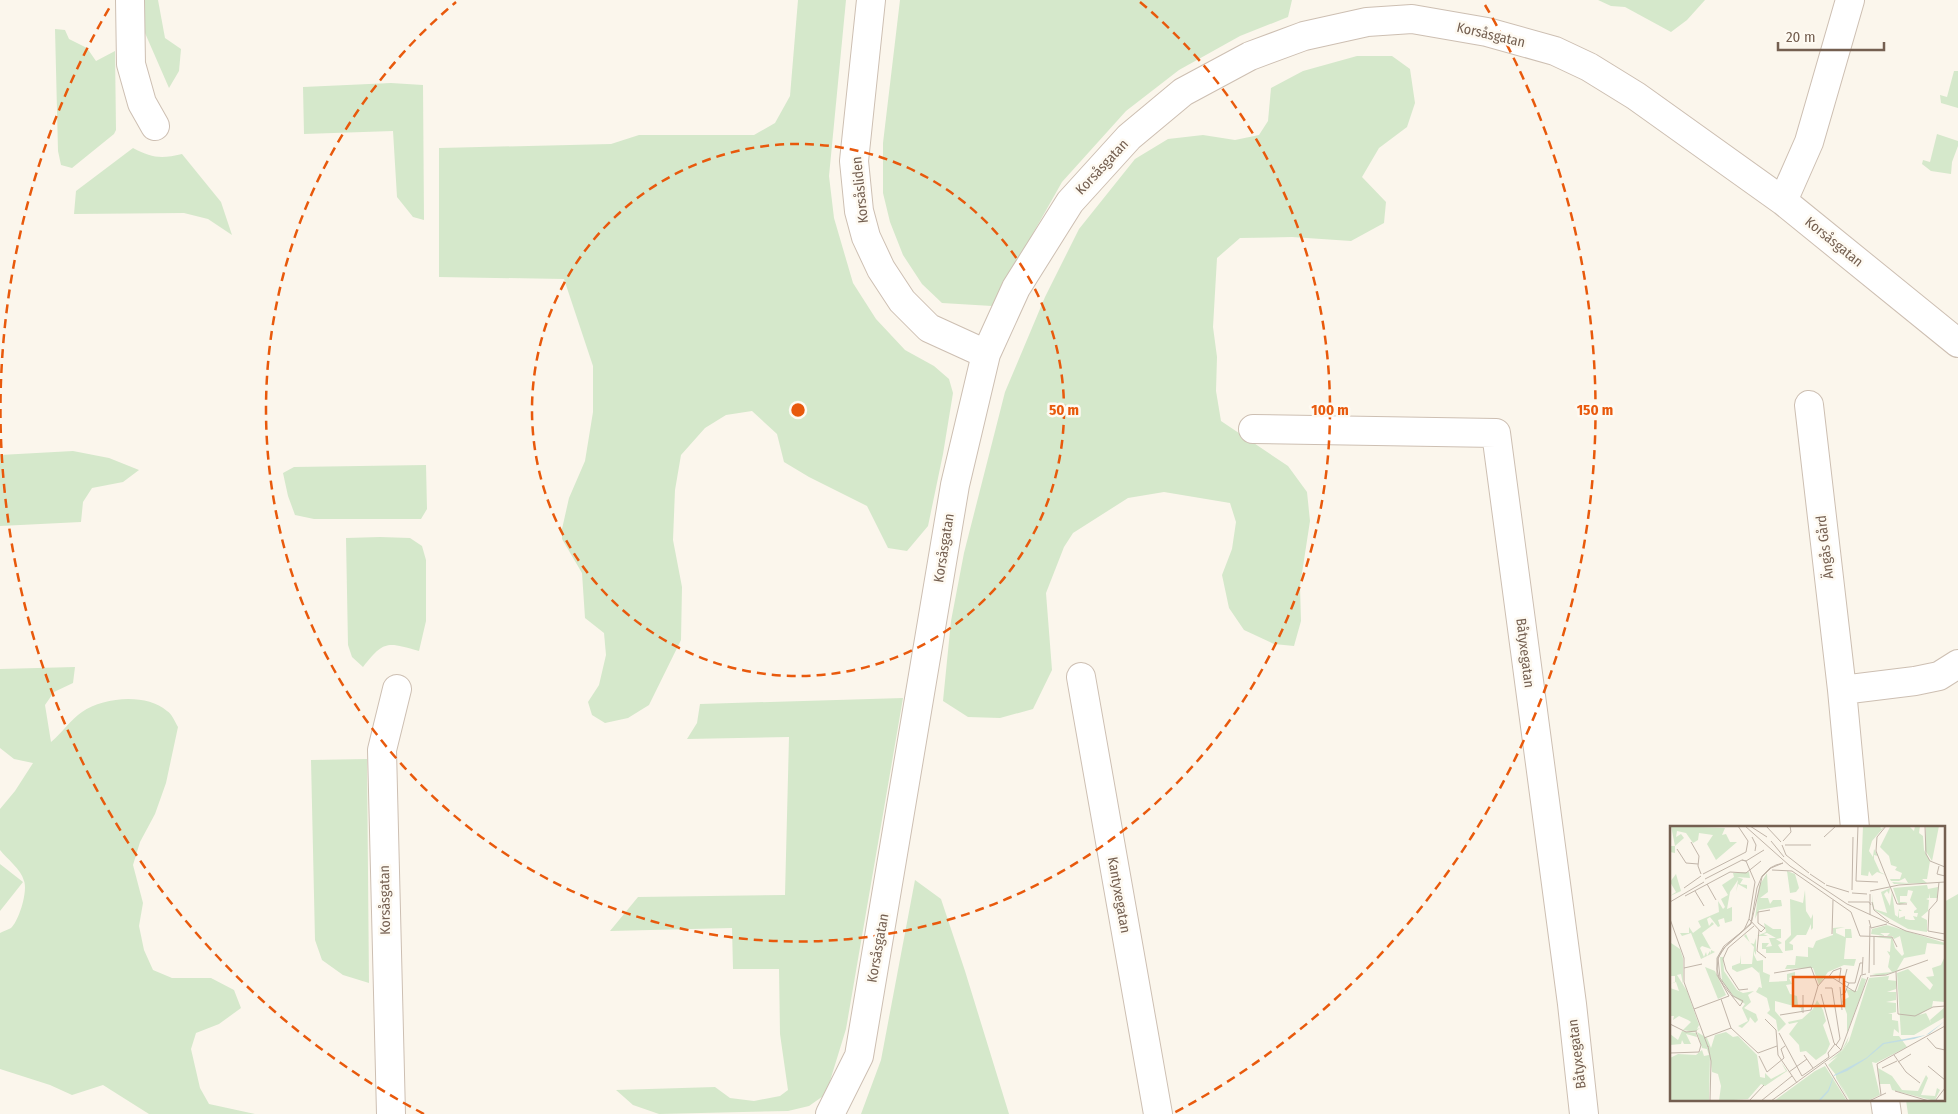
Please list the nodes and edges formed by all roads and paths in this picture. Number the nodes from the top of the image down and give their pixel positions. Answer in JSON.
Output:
{"nodes":[{"id":1,"x":130,"y":0,"type":"edge"},
{"id":2,"x":870,"y":0,"type":"edge"},
{"id":3,"x":1850,"y":0,"type":"edge"},
{"id":4,"x":1369,"y":11,"type":"edge"},
{"id":5,"x":155,"y":126,"type":"dead end"},
{"id":6,"x":1783,"y":201,"type":"junction"},
{"id":7,"x":1958,"y":343,"type":"edge"},
{"id":8,"x":986,"y":354,"type":"junction"},
{"id":9,"x":1809,"y":405,"type":"dead end"},
{"id":10,"x":1253,"y":429,"type":"dead end"},
{"id":11,"x":1958,"y":664,"type":"edge"},
{"id":12,"x":1080,"y":677,"type":"dead end"},
{"id":13,"x":397,"y":689,"type":"dead end"},
{"id":14,"x":1842,"y":690,"type":"junction"},
{"id":15,"x":1855,"y":826,"type":"edge"},
{"id":16,"x":390,"y":1114,"type":"edge"},
{"id":17,"x":830,"y":1114,"type":"edge"},
{"id":18,"x":1158,"y":1114,"type":"edge"},
{"id":19,"x":1584,"y":1114,"type":"edge"}],
"edges":[{"from":1,"to":5,"type":"street"},
{"from":2,"to":8,"type":"street","name":"Korsåsliden"},
{"from":3,"to":6,"type":"street"},
{"from":4,"to":6,"type":"street","name":"Korsåsgatan"},
{"from":4,"to":8,"type":"street","name":"Korsåsgatan"},
{"from":6,"to":7,"type":"street","name":"Korsåsgatan"},
{"from":8,"to":17,"type":"street","name":"Korsåsgatan"},
{"from":9,"to":14,"type":"street","name":"Ängås Gård"},
{"from":10,"to":19,"type":"street","name":"Båtyxegatan"},
{"from":11,"to":14,"type":"street"},
{"from":12,"to":18,"type":"street","name":"Kantyxegatan"},
{"from":13,"to":16,"type":"street","name":"Korsåsgatan"},
{"from":14,"to":15,"type":"street","name":"Ängås Gård"}]}
